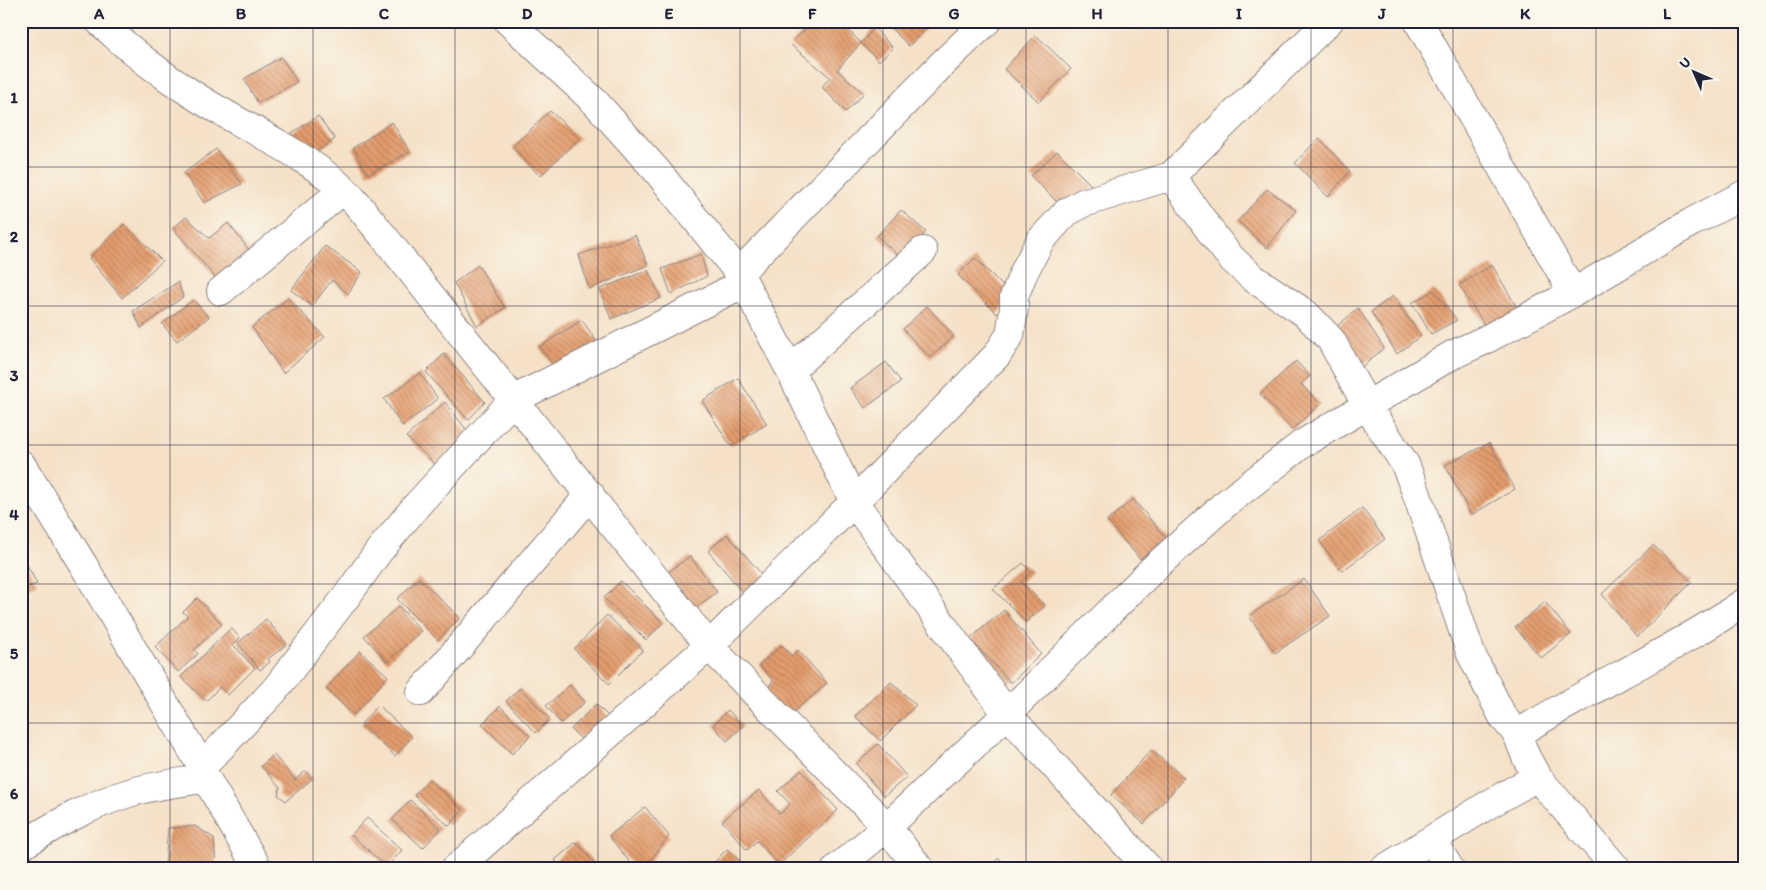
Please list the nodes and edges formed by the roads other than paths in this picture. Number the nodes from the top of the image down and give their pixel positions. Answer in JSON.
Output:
{"nodes":[{"id":1,"x":99,"y":21,"type":"edge"},
{"id":2,"x":508,"y":21,"type":"edge"},
{"id":3,"x":987,"y":21,"type":"edge"},
{"id":4,"x":1329,"y":21,"type":"edge"},
{"id":5,"x":1418,"y":21,"type":"edge"},
{"id":6,"x":1171,"y":176,"type":"junction"},
{"id":7,"x":343,"y":190,"type":"junction"},
{"id":8,"x":1745,"y":194,"type":"edge"},
{"id":9,"x":923,"y":251,"type":"dead end"},
{"id":10,"x":742,"y":278,"type":"junction"},
{"id":11,"x":221,"y":291,"type":"dead end"},
{"id":12,"x":1573,"y":293,"type":"junction"},
{"id":13,"x":790,"y":370,"type":"junction"},
{"id":14,"x":513,"y":400,"type":"junction"},
{"id":15,"x":1367,"y":406,"type":"junction"},
{"id":16,"x":21,"y":464,"type":"edge"},
{"id":17,"x":590,"y":494,"type":"junction"},
{"id":18,"x":854,"y":502,"type":"junction"},
{"id":19,"x":1745,"y":602,"type":"edge"},
{"id":20,"x":709,"y":646,"type":"junction"},
{"id":21,"x":421,"y":692,"type":"dead end"},
{"id":22,"x":1007,"y":714,"type":"junction"},
{"id":23,"x":1517,"y":734,"type":"junction"},
{"id":24,"x":204,"y":773,"type":"junction"},
{"id":25,"x":1537,"y":777,"type":"junction"},
{"id":26,"x":887,"y":827,"type":"junction"},
{"id":27,"x":1432,"y":840,"type":"junction"},
{"id":28,"x":21,"y":846,"type":"edge"},
{"id":29,"x":258,"y":869,"type":"edge"},
{"id":30,"x":455,"y":869,"type":"edge"},
{"id":31,"x":836,"y":869,"type":"edge"},
{"id":32,"x":920,"y":869,"type":"edge"},
{"id":33,"x":1149,"y":869,"type":"edge"},
{"id":34,"x":1384,"y":869,"type":"edge"},
{"id":35,"x":1450,"y":869,"type":"edge"},
{"id":36,"x":1617,"y":869,"type":"edge"}],
"edges":[{"from":1,"to":7,"type":"street"},
{"from":2,"to":10,"type":"street"},
{"from":3,"to":10,"type":"street"},
{"from":4,"to":6,"type":"street"},
{"from":5,"to":12,"type":"street"},
{"from":6,"to":15,"type":"street"},
{"from":6,"to":18,"type":"street"},
{"from":7,"to":11,"type":"street"},
{"from":7,"to":14,"type":"street"},
{"from":8,"to":12,"type":"street"},
{"from":9,"to":13,"type":"street"},
{"from":10,"to":13,"type":"street"},
{"from":10,"to":14,"type":"street"},
{"from":12,"to":15,"type":"street"},
{"from":13,"to":18,"type":"street"},
{"from":14,"to":17,"type":"street"},
{"from":14,"to":24,"type":"street"},
{"from":15,"to":22,"type":"street"},
{"from":15,"to":23,"type":"street"},
{"from":16,"to":24,"type":"street"},
{"from":17,"to":20,"type":"street"},
{"from":17,"to":21,"type":"street"},
{"from":18,"to":20,"type":"street"},
{"from":18,"to":22,"type":"street"},
{"from":19,"to":23,"type":"street"},
{"from":20,"to":26,"type":"street"},
{"from":20,"to":30,"type":"street"},
{"from":22,"to":26,"type":"street"},
{"from":22,"to":33,"type":"street"},
{"from":23,"to":25,"type":"street"},
{"from":24,"to":28,"type":"street"},
{"from":24,"to":29,"type":"street"},
{"from":25,"to":27,"type":"street"},
{"from":25,"to":36,"type":"street"},
{"from":26,"to":31,"type":"street"},
{"from":26,"to":32,"type":"street"},
{"from":27,"to":34,"type":"street"},
{"from":27,"to":35,"type":"street"}]}
